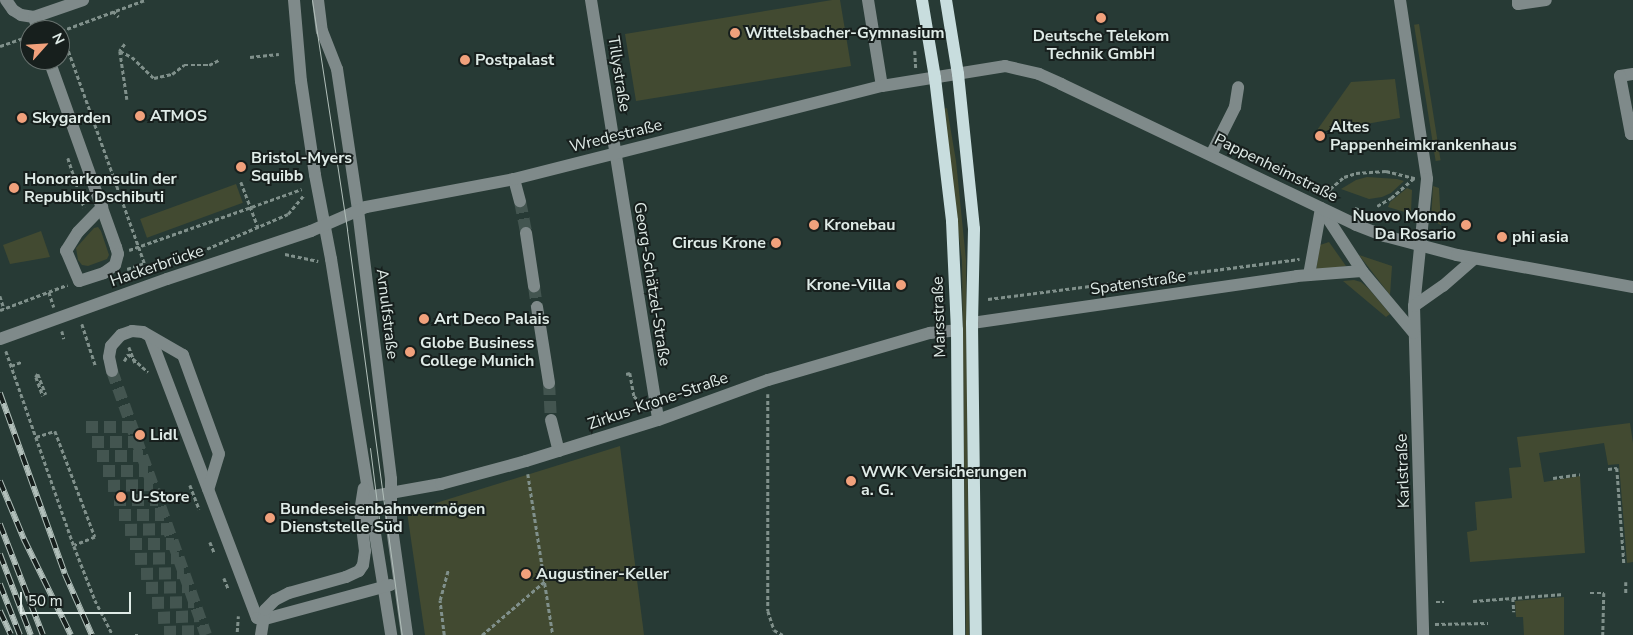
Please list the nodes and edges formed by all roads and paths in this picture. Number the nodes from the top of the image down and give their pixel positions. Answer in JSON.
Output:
{"nodes":[{"id":1,"x":6,"y":0,"type":"edge"},
{"id":2,"x":84,"y":0,"type":"edge"},
{"id":3,"x":145,"y":0,"type":"edge"},
{"id":4,"x":294,"y":0,"type":"edge"},
{"id":5,"x":318,"y":0,"type":"edge"},
{"id":6,"x":591,"y":0,"type":"edge"},
{"id":7,"x":868,"y":0,"type":"edge"},
{"id":8,"x":922,"y":0,"type":"edge"},
{"id":9,"x":946,"y":0,"type":"edge"},
{"id":10,"x":1400,"y":0,"type":"edge"},
{"id":11,"x":1518,"y":0,"type":"edge"},
{"id":12,"x":1546,"y":0,"type":"edge"},
{"id":13,"x":113,"y":11,"type":"junction"},
{"id":14,"x":118,"y":17,"type":"dead end"},
{"id":15,"x":34,"y":18,"type":"joint"},
{"id":16,"x":70,"y":28,"type":"edge"},
{"id":17,"x":20,"y":39,"type":"edge"},
{"id":18,"x":125,"y":44,"type":"dead end"},
{"id":19,"x":0,"y":46,"type":"edge"},
{"id":20,"x":120,"y":51,"type":"junction"},
{"id":21,"x":279,"y":54,"type":"dead end"},
{"id":22,"x":250,"y":57,"type":"dead end"},
{"id":23,"x":219,"y":60,"type":"dead end"},
{"id":24,"x":53,"y":70,"type":"edge"},
{"id":25,"x":958,"y":74,"type":"junction"},
{"id":26,"x":1633,"y":74,"type":"edge"},
{"id":27,"x":935,"y":78,"type":"junction"},
{"id":28,"x":916,"y":82,"type":"joint"},
{"id":29,"x":882,"y":86,"type":"junction"},
{"id":30,"x":1238,"y":87,"type":"dead end"},
{"id":31,"x":127,"y":98,"type":"dead end"},
{"id":32,"x":1633,"y":133,"type":"edge"},
{"id":33,"x":614,"y":153,"type":"junction"},
{"id":34,"x":67,"y":154,"type":"dead end"},
{"id":35,"x":1211,"y":155,"type":"junction"},
{"id":36,"x":1420,"y":178,"type":"junction"},
{"id":37,"x":514,"y":179,"type":"junction"},
{"id":38,"x":241,"y":182,"type":"dead end"},
{"id":39,"x":302,"y":189,"type":"dead end"},
{"id":40,"x":304,"y":195,"type":"dead end"},
{"id":41,"x":520,"y":200,"type":"tunnel mouth"},
{"id":42,"x":1378,"y":206,"type":"dead end"},
{"id":43,"x":250,"y":207,"type":"junction"},
{"id":44,"x":102,"y":208,"type":"junction"},
{"id":45,"x":1321,"y":208,"type":"junction"},
{"id":46,"x":358,"y":210,"type":"junction"},
{"id":47,"x":80,"y":213,"type":"dead end"},
{"id":48,"x":325,"y":224,"type":"junction"},
{"id":49,"x":258,"y":227,"type":"junction"},
{"id":50,"x":526,"y":233,"type":"tunnel mouth"},
{"id":51,"x":1420,"y":246,"type":"junction"},
{"id":52,"x":118,"y":254,"type":"junction"},
{"id":53,"x":189,"y":256,"type":"dead end"},
{"id":54,"x":1299,"y":259,"type":"dead end"},
{"id":55,"x":1474,"y":259,"type":"junction"},
{"id":56,"x":1362,"y":271,"type":"junction"},
{"id":57,"x":1309,"y":275,"type":"junction"},
{"id":58,"x":65,"y":278,"type":"dead end"},
{"id":59,"x":73,"y":283,"type":"junction"},
{"id":60,"x":534,"y":286,"type":"tunnel mouth"},
{"id":61,"x":1633,"y":287,"type":"edge"},
{"id":62,"x":0,"y":296,"type":"edge"},
{"id":63,"x":988,"y":299,"type":"dead end"},
{"id":64,"x":1414,"y":306,"type":"junction"},
{"id":65,"x":537,"y":307,"type":"tunnel mouth"},
{"id":66,"x":4,"y":308,"type":"junction"},
{"id":67,"x":0,"y":310,"type":"edge"},
{"id":68,"x":81,"y":323,"type":"dead end"},
{"id":69,"x":972,"y":323,"type":"junction"},
{"id":70,"x":957,"y":330,"type":"junction"},
{"id":71,"x":1414,"y":333,"type":"junction"},
{"id":72,"x":151,"y":339,"type":"junction"},
{"id":73,"x":2,"y":341,"type":"edge"},
{"id":74,"x":128,"y":354,"type":"dead end"},
{"id":75,"x":21,"y":362,"type":"dead end"},
{"id":76,"x":12,"y":366,"type":"junction"},
{"id":77,"x":147,"y":370,"type":"dead end"},
{"id":78,"x":112,"y":371,"type":"tunnel mouth"},
{"id":79,"x":626,"y":374,"type":"dead end"},
{"id":80,"x":99,"y":376,"type":"dead end"},
{"id":81,"x":768,"y":380,"type":"junction"},
{"id":82,"x":549,"y":383,"type":"tunnel mouth"},
{"id":83,"x":44,"y":395,"type":"joint"},
{"id":84,"x":634,"y":396,"type":"dead end"},
{"id":85,"x":551,"y":420,"type":"tunnel mouth"},
{"id":86,"x":658,"y":420,"type":"junction"},
{"id":87,"x":36,"y":437,"type":"junction"},
{"id":88,"x":559,"y":451,"type":"junction"},
{"id":89,"x":526,"y":461,"type":"junction"},
{"id":90,"x":1608,"y":469,"type":"dead end"},
{"id":91,"x":365,"y":473,"type":"junction"},
{"id":92,"x":1580,"y":474,"type":"dead end"},
{"id":93,"x":1553,"y":478,"type":"dead end"},
{"id":94,"x":188,"y":480,"type":"dead end"},
{"id":95,"x":208,"y":488,"type":"junction"},
{"id":96,"x":390,"y":494,"type":"junction"},
{"id":97,"x":368,"y":497,"type":"junction"},
{"id":98,"x":199,"y":510,"type":"dead end"},
{"id":99,"x":210,"y":542,"type":"dead end"},
{"id":100,"x":74,"y":546,"type":"junction"},
{"id":101,"x":214,"y":552,"type":"dead end"},
{"id":102,"x":1624,"y":563,"type":"dead end"},
{"id":103,"x":448,"y":570,"type":"dead end"},
{"id":104,"x":224,"y":578,"type":"dead end"},
{"id":105,"x":545,"y":581,"type":"junction"},
{"id":106,"x":400,"y":582,"type":"junction"},
{"id":107,"x":1626,"y":582,"type":"dead end"},
{"id":108,"x":384,"y":586,"type":"junction"},
{"id":109,"x":228,"y":588,"type":"dead end"},
{"id":110,"x":1590,"y":592,"type":"dead end"},
{"id":111,"x":1626,"y":593,"type":"dead end"},
{"id":112,"x":1564,"y":594,"type":"dead end"},
{"id":113,"x":1513,"y":598,"type":"junction"},
{"id":114,"x":1473,"y":601,"type":"dead end"},
{"id":115,"x":1514,"y":612,"type":"dead end"},
{"id":116,"x":238,"y":616,"type":"dead end"},
{"id":117,"x":266,"y":618,"type":"junction"},
{"id":118,"x":1488,"y":623,"type":"dead end"},
{"id":119,"x":1423,"y":630,"type":"edge"},
{"id":120,"x":237,"y":632,"type":"dead end"},
{"id":121,"x":113,"y":635,"type":"edge"},
{"id":122,"x":261,"y":635,"type":"edge"},
{"id":123,"x":391,"y":635,"type":"edge"},
{"id":124,"x":407,"y":635,"type":"edge"},
{"id":125,"x":444,"y":635,"type":"edge"},
{"id":126,"x":482,"y":635,"type":"edge"},
{"id":127,"x":553,"y":635,"type":"edge"},
{"id":128,"x":783,"y":635,"type":"edge"},
{"id":129,"x":959,"y":635,"type":"edge"},
{"id":130,"x":976,"y":635,"type":"edge"},
{"id":131,"x":1603,"y":635,"type":"edge"}],
"edges":[{"from":1,"to":15,"type":"street"},
{"from":2,"to":15,"type":"street"},
{"from":3,"to":13,"type":"path"},
{"from":4,"to":48,"type":"street"},
{"from":5,"to":46,"type":"street","name":"Arnulfstraße"},
{"from":6,"to":33,"type":"street","name":"Tillystraße"},
{"from":7,"to":29,"type":"street"},
{"from":8,"to":27,"type":"main road","name":"Marsstraße"},
{"from":9,"to":25,"type":"main road","name":"Marsstraße"},
{"from":10,"to":36,"type":"street","name":"Karlstraße"},
{"from":11,"to":12,"type":"street"},
{"from":13,"to":14,"type":"path"},
{"from":13,"to":16,"type":"path"},
{"from":17,"to":19,"type":"path"},
{"from":18,"to":20,"type":"path"},
{"from":20,"to":23,"type":"path"},
{"from":20,"to":31,"type":"path"},
{"from":21,"to":22,"type":"path"},
{"from":24,"to":44,"type":"street"},
{"from":25,"to":27,"type":"street","name":"Pappenheimstraße"},
{"from":25,"to":35,"type":"street","name":"Pappenheimstraße"},
{"from":25,"to":69,"type":"main road","name":"Marsstraße"},
{"from":26,"to":32,"type":"street"},
{"from":27,"to":28,"type":"street","name":"Pappenheimstraße"},
{"from":27,"to":70,"type":"main road","name":"Marsstraße"},
{"from":28,"to":29,"type":"street","name":"Wredestraße"},
{"from":29,"to":33,"type":"street","name":"Wredestraße"},
{"from":30,"to":35,"type":"street"},
{"from":33,"to":37,"type":"street","name":"Wredestraße"},
{"from":33,"to":86,"type":"street","name":"Georg-Schätzel-Straße"},
{"from":34,"to":47,"type":"path"},
{"from":35,"to":45,"type":"street","name":"Pappenheimstraße"},
{"from":36,"to":42,"type":"path"},
{"from":36,"to":45,"type":"path"},
{"from":36,"to":51,"type":"street","name":"Karlstraße"},
{"from":37,"to":41,"type":"street"},
{"from":37,"to":46,"type":"street","name":"Wredestraße"},
{"from":38,"to":43,"type":"path"},
{"from":39,"to":43,"type":"path"},
{"from":40,"to":49,"type":"path"},
{"from":43,"to":49,"type":"path"},
{"from":43,"to":52,"type":"path"},
{"from":44,"to":52,"type":"street"},
{"from":44,"to":59,"type":"street"},
{"from":45,"to":51,"type":"street","name":"Pappenheimstraße"},
{"from":45,"to":56,"type":"street"},
{"from":45,"to":57,"type":"street"},
{"from":46,"to":48,"type":"street","name":"Wredestraße"},
{"from":46,"to":96,"type":"street","name":"Arnulfstraße"},
{"from":48,"to":73,"type":"street","name":"Hackerbrücke"},
{"from":48,"to":91,"type":"street"},
{"from":49,"to":53,"type":"path"},
{"from":50,"to":60,"type":"street"},
{"from":51,"to":55,"type":"street","name":"Pappenheimstraße"},
{"from":51,"to":64,"type":"street","name":"Karlstraße"},
{"from":52,"to":59,"type":"street"},
{"from":54,"to":63,"type":"path"},
{"from":55,"to":61,"type":"street","name":"Pappenheimstraße"},
{"from":55,"to":64,"type":"street"},
{"from":56,"to":57,"type":"street","name":"Spatenstraße"},
{"from":56,"to":71,"type":"street"},
{"from":57,"to":69,"type":"street","name":"Spatenstraße"},
{"from":58,"to":59,"type":"path"},
{"from":59,"to":66,"type":"path"},
{"from":62,"to":66,"type":"path"},
{"from":64,"to":71,"type":"street","name":"Karlstraße"},
{"from":65,"to":82,"type":"street"},
{"from":66,"to":67,"type":"path"},
{"from":68,"to":80,"type":"path"},
{"from":69,"to":130,"type":"main road","name":"Marsstraße"},
{"from":70,"to":81,"type":"street","name":"Zirkus-Krone-Straße"},
{"from":70,"to":129,"type":"main road","name":"Marsstraße"},
{"from":71,"to":119,"type":"street","name":"Karlstraße"},
{"from":72,"to":78,"type":"street"},
{"from":72,"to":95,"type":"street"},
{"from":72,"to":95,"type":"street"},
{"from":73,"to":76,"type":"path"},
{"from":74,"to":77,"type":"path"},
{"from":75,"to":76,"type":"path"},
{"from":76,"to":87,"type":"path"},
{"from":79,"to":84,"type":"path"},
{"from":81,"to":86,"type":"street","name":"Zirkus-Krone-Straße"},
{"from":81,"to":128,"type":"path"},
{"from":83,"to":83,"type":"path"},
{"from":85,"to":88,"type":"street"},
{"from":86,"to":88,"type":"street","name":"Zirkus-Krone-Straße"},
{"from":87,"to":100,"type":"path"},
{"from":87,"to":100,"type":"path"},
{"from":88,"to":89,"type":"street","name":"Zirkus-Krone-Straße"},
{"from":89,"to":96,"type":"street","name":"Zirkus-Krone-Straße"},
{"from":89,"to":105,"type":"path"},
{"from":90,"to":102,"type":"path"},
{"from":91,"to":97,"type":"street"},
{"from":91,"to":117,"type":"street"},
{"from":92,"to":93,"type":"path"},
{"from":94,"to":98,"type":"path"},
{"from":95,"to":117,"type":"street"},
{"from":96,"to":97,"type":"street","name":"Zirkus-Krone-Straße"},
{"from":96,"to":106,"type":"street","name":"Arnulfstraße"},
{"from":97,"to":108,"type":"street"},
{"from":99,"to":101,"type":"path"},
{"from":100,"to":121,"type":"path"},
{"from":103,"to":125,"type":"path"},
{"from":104,"to":109,"type":"path"},
{"from":105,"to":126,"type":"path"},
{"from":105,"to":127,"type":"path"},
{"from":106,"to":108,"type":"street"},
{"from":106,"to":124,"type":"street","name":"Arnulfstraße"},
{"from":107,"to":111,"type":"path"},
{"from":108,"to":117,"type":"street"},
{"from":108,"to":123,"type":"street"},
{"from":110,"to":131,"type":"path"},
{"from":112,"to":113,"type":"path"},
{"from":113,"to":114,"type":"path"},
{"from":113,"to":115,"type":"path"},
{"from":116,"to":120,"type":"path"},
{"from":117,"to":122,"type":"street"},
{"from":118,"to":119,"type":"path"}]}
